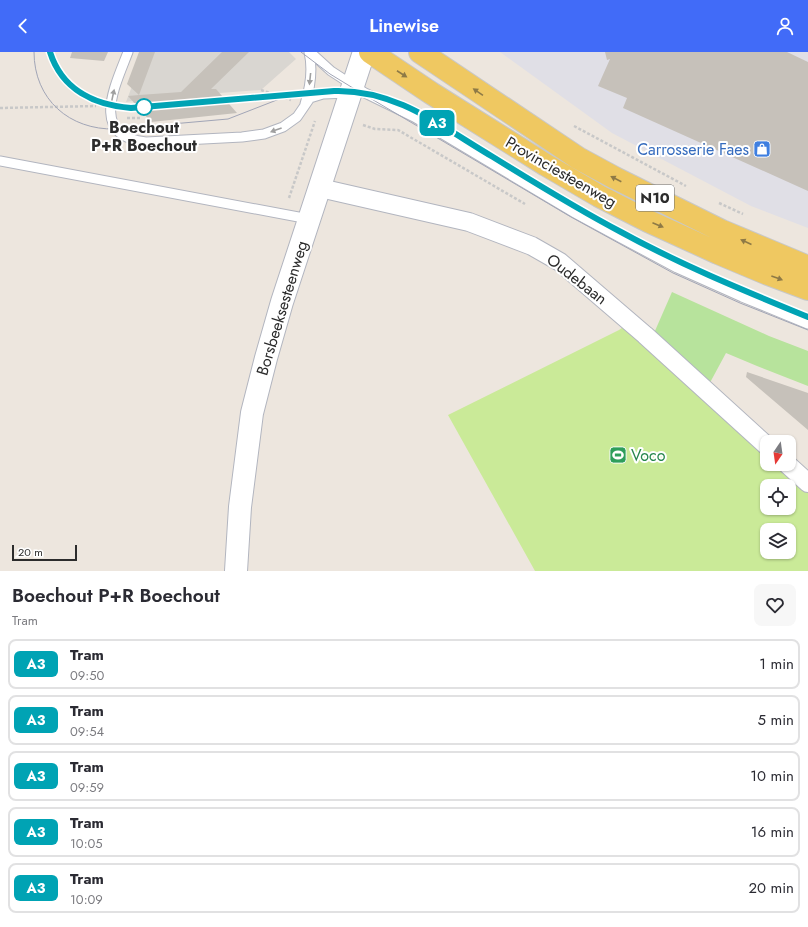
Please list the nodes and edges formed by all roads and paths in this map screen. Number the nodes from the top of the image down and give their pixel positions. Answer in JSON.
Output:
{"nodes":[{"id":1,"x":128,"y":52,"type":"edge"},
{"id":2,"x":309,"y":52,"type":"edge"},
{"id":3,"x":364,"y":52,"type":"edge"},
{"id":4,"x":370,"y":52,"type":"edge"},
{"id":5,"x":420,"y":52,"type":"edge"},
{"id":6,"x":352,"y":89,"type":"junction"},
{"id":7,"x":261,"y":90,"type":"dead end"},
{"id":8,"x":323,"y":94,"type":"junction"},
{"id":9,"x":304,"y":105,"type":"junction"},
{"id":10,"x":111,"y":106,"type":"junction"},
{"id":11,"x":0,"y":108,"type":"edge"},
{"id":12,"x":572,"y":126,"type":"dead end"},
{"id":13,"x":0,"y":161,"type":"edge"},
{"id":14,"x":320,"y":188,"type":"junction"},
{"id":15,"x":689,"y":188,"type":"dead end"},
{"id":16,"x":289,"y":198,"type":"dead end"},
{"id":17,"x":715,"y":201,"type":"dead end"},
{"id":18,"x":749,"y":217,"type":"dead end"},
{"id":19,"x":310,"y":219,"type":"junction"},
{"id":20,"x":808,"y":267,"type":"edge"},
{"id":21,"x":808,"y":289,"type":"edge"},
{"id":22,"x":808,"y":324,"type":"edge"},
{"id":23,"x":760,"y":440,"type":"edge"},
{"id":24,"x":795,"y":471,"type":"edge"},
{"id":25,"x":808,"y":483,"type":"edge"},
{"id":26,"x":236,"y":571,"type":"edge"}],
"edges":[{"from":10,"to":1,"type":"lane","one_way":true},
{"from":2,"to":6,"type":"lane"},
{"from":2,"to":9,"type":"lane","one_way":true},
{"from":3,"to":6,"type":"street","name":"Borsbeeksesteenweg"},
{"from":4,"to":21,"type":"main road","name":"Provinciesteenweg","number":"N10","one_way":true},
{"from":20,"to":5,"type":"main road","name":"Provinciesteenweg","number":"N10","one_way":true},
{"from":6,"to":8,"type":"lane"},
{"from":6,"to":14,"type":"street","name":"Borsbeeksesteenweg"},
{"from":6,"to":22,"type":"lane"},
{"from":7,"to":9,"type":"path"},
{"from":8,"to":9,"type":"lane"},
{"from":8,"to":16,"type":"path"},
{"from":9,"to":10,"type":"lane","one_way":true},
{"from":10,"to":11,"type":"path"},
{"from":12,"to":15,"type":"path"},
{"from":13,"to":19,"type":"lane"},
{"from":14,"to":19,"type":"street","name":"Borsbeeksesteenweg"},
{"from":14,"to":23,"type":"street","name":"Oudebaan"},
{"from":17,"to":18,"type":"path"},
{"from":19,"to":26,"type":"street","name":"Borsbeeksesteenweg"},
{"from":24,"to":25,"type":"street"}]}
